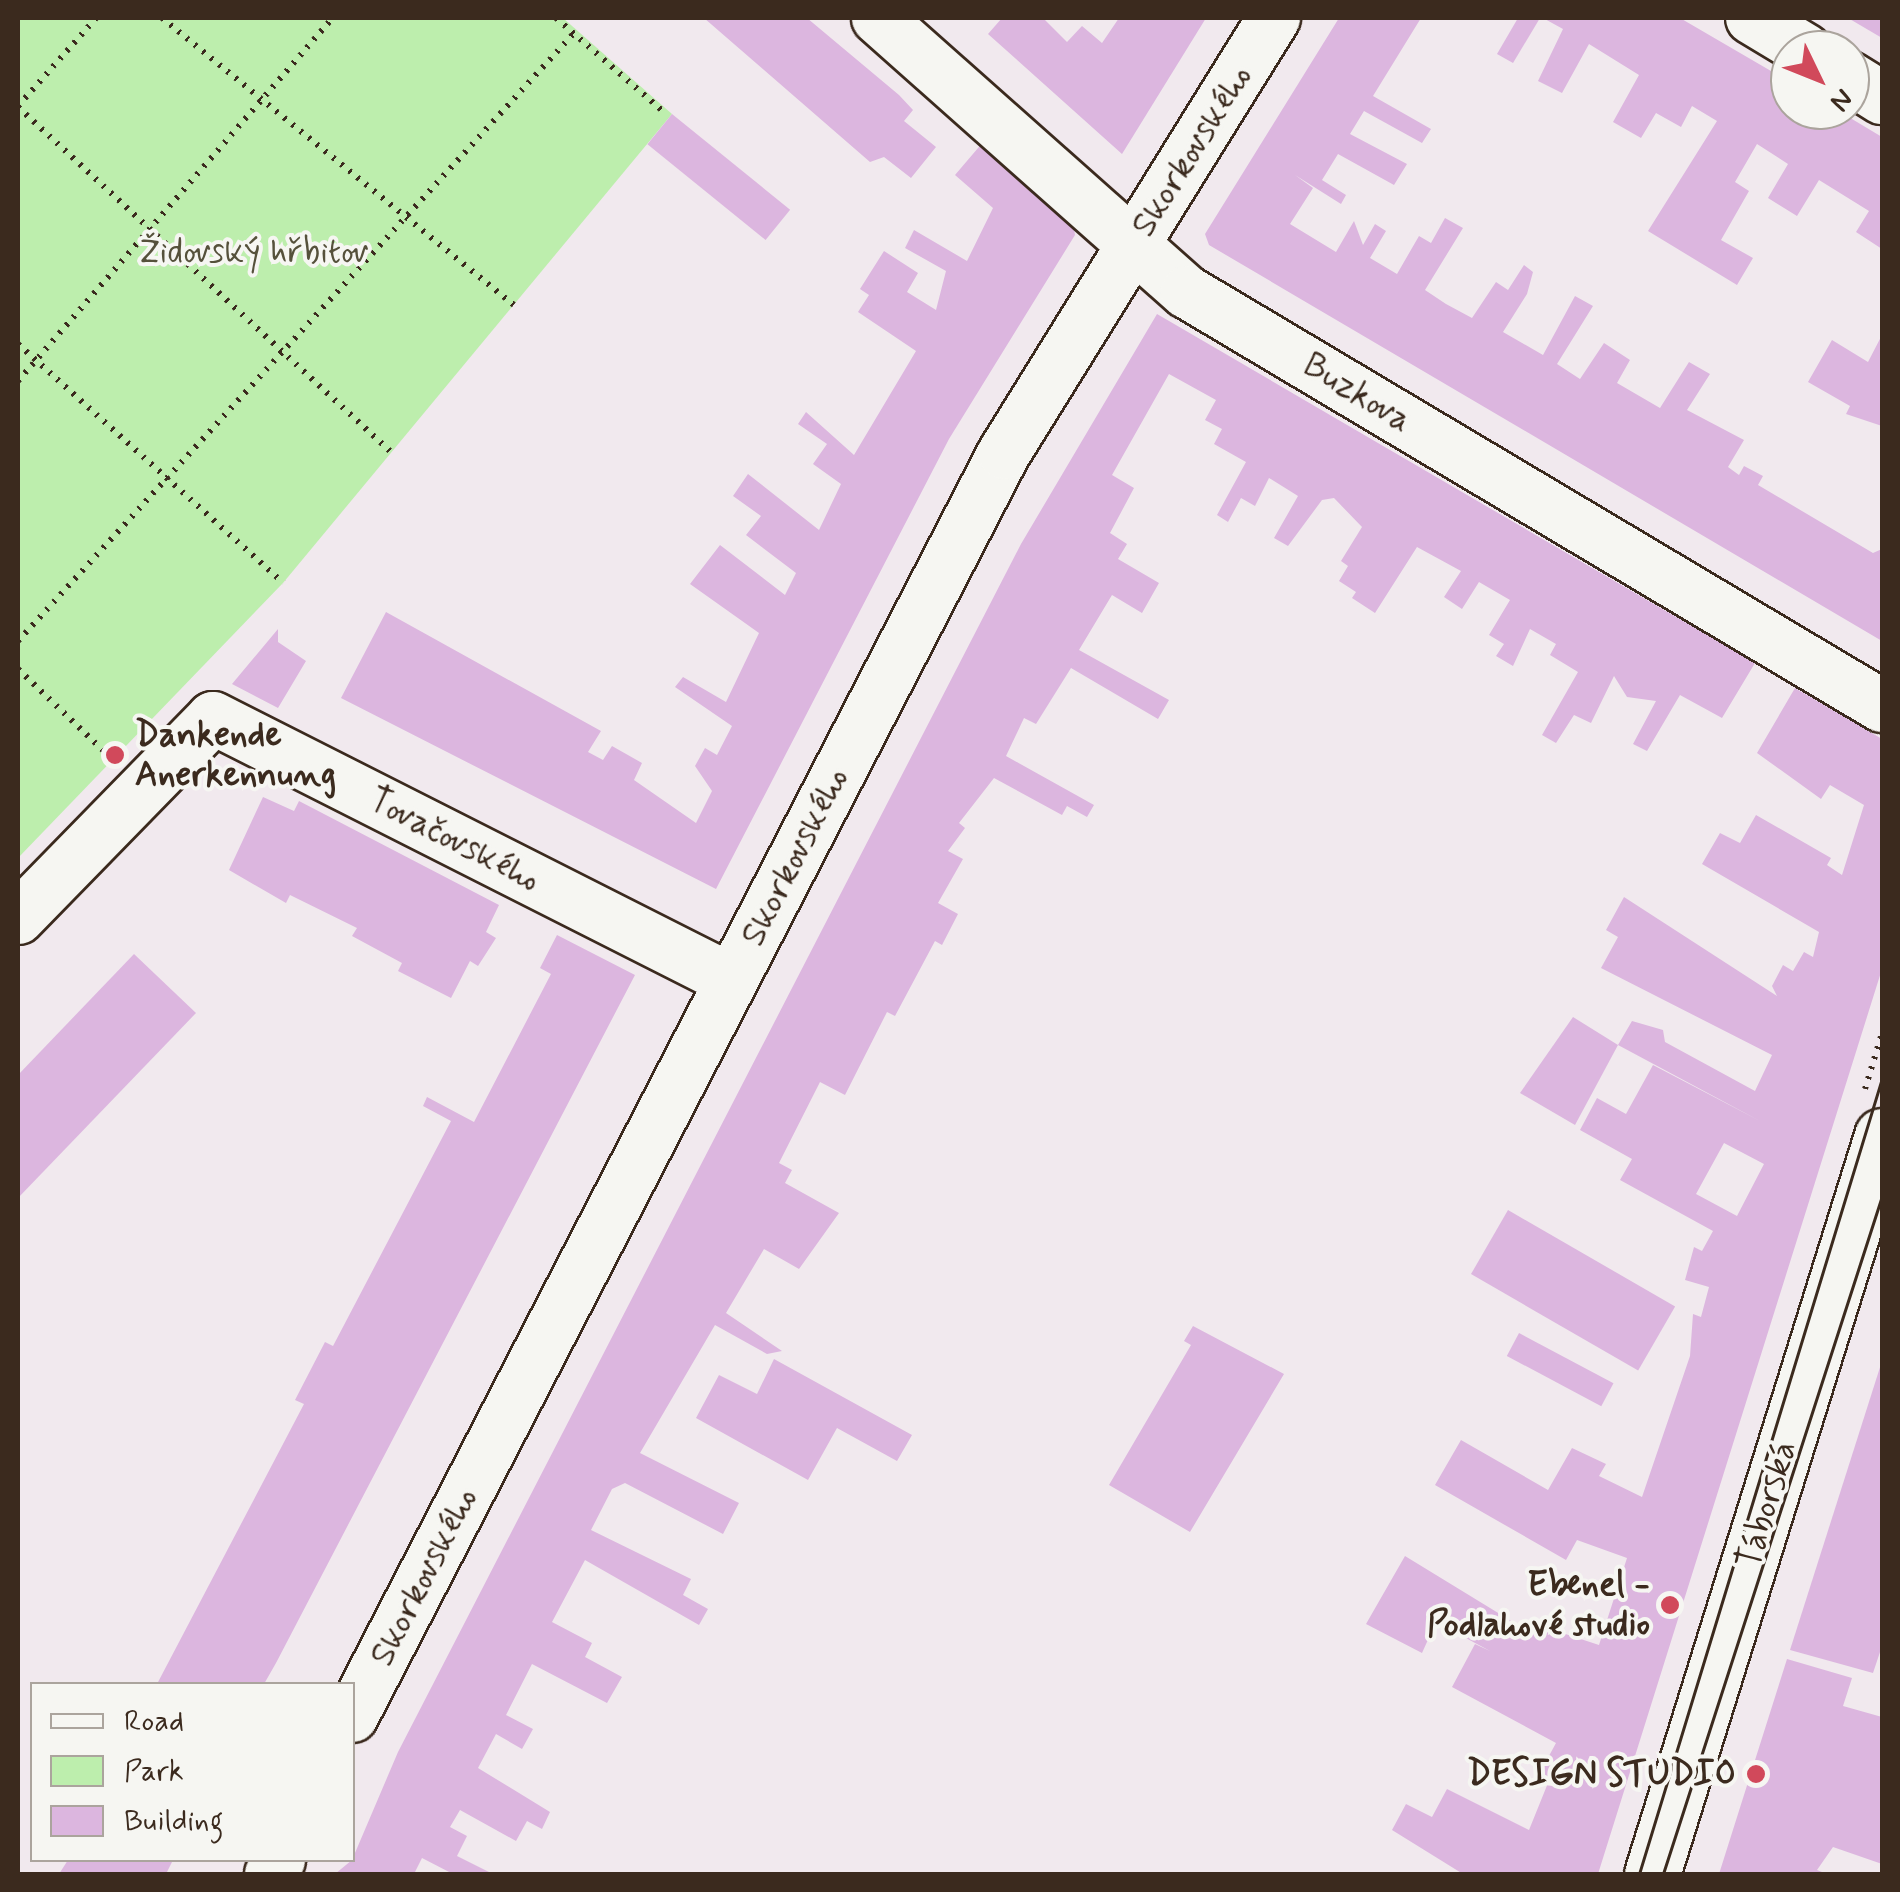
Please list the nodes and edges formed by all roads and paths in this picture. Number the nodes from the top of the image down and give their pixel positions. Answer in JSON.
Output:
{"nodes":[{"id":1,"x":96,"y":18,"type":"edge"},
{"id":2,"x":162,"y":18,"type":"edge"},
{"id":3,"x":332,"y":18,"type":"edge"},
{"id":4,"x":556,"y":18,"type":"edge"},
{"id":5,"x":878,"y":18,"type":"edge"},
{"id":6,"x":1274,"y":18,"type":"edge"},
{"id":7,"x":574,"y":34,"type":"junction"},
{"id":8,"x":262,"y":99,"type":"junction"},
{"id":9,"x":18,"y":106,"type":"edge"},
{"id":10,"x":665,"y":114,"type":"dead end"},
{"id":11,"x":406,"y":217,"type":"junction"},
{"id":12,"x":150,"y":229,"type":"junction"},
{"id":13,"x":1134,"y":246,"type":"junction"},
{"id":14,"x":514,"y":306,"type":"dead end"},
{"id":15,"x":18,"y":344,"type":"edge"},
{"id":16,"x":283,"y":352,"type":"junction"},
{"id":17,"x":36,"y":360,"type":"junction"},
{"id":18,"x":18,"y":381,"type":"edge"},
{"id":19,"x":392,"y":453,"type":"dead end"},
{"id":20,"x":168,"y":476,"type":"junction"},
{"id":21,"x":284,"y":583,"type":"dead end"},
{"id":22,"x":18,"y":641,"type":"edge"},
{"id":23,"x":18,"y":670,"type":"edge"},
{"id":24,"x":1882,"y":706,"type":"edge"},
{"id":25,"x":113,"y":760,"type":"dead end"},
{"id":26,"x":18,"y":918,"type":"edge"},
{"id":27,"x":731,"y":980,"type":"junction"},
{"id":28,"x":1870,"y":1074,"type":"dead end"},
{"id":29,"x":1882,"y":1078,"type":"edge"},
{"id":30,"x":1882,"y":1136,"type":"edge"},
{"id":31,"x":355,"y":1710,"type":"edge"},
{"id":32,"x":1652,"y":1874,"type":"edge"}],
"edges":[{"from":1,"to":9,"type":"path"},
{"from":2,"to":8,"type":"path"},
{"from":3,"to":8,"type":"path"},
{"from":4,"to":7,"type":"path"},
{"from":5,"to":13,"type":"street","name":"Buzkova"},
{"from":6,"to":13,"type":"street","name":"Skorkovského"},
{"from":7,"to":10,"type":"path"},
{"from":7,"to":11,"type":"path"},
{"from":8,"to":11,"type":"path"},
{"from":8,"to":12,"type":"path"},
{"from":9,"to":12,"type":"path"},
{"from":11,"to":14,"type":"path"},
{"from":11,"to":16,"type":"path"},
{"from":12,"to":16,"type":"path"},
{"from":12,"to":17,"type":"path"},
{"from":13,"to":24,"type":"street","name":"Buzkova"},
{"from":13,"to":27,"type":"street","name":"Skorkovského"},
{"from":15,"to":17,"type":"path"},
{"from":16,"to":19,"type":"path"},
{"from":16,"to":20,"type":"path"},
{"from":17,"to":18,"type":"path"},
{"from":17,"to":20,"type":"path"},
{"from":20,"to":21,"type":"path"},
{"from":20,"to":22,"type":"path"},
{"from":23,"to":25,"type":"path"},
{"from":26,"to":27,"type":"street","name":"Tovačovského"},
{"from":27,"to":31,"type":"street","name":"Skorkovského"},
{"from":28,"to":29,"type":"path"},
{"from":30,"to":32,"type":"street","name":"Táborská"}]}
